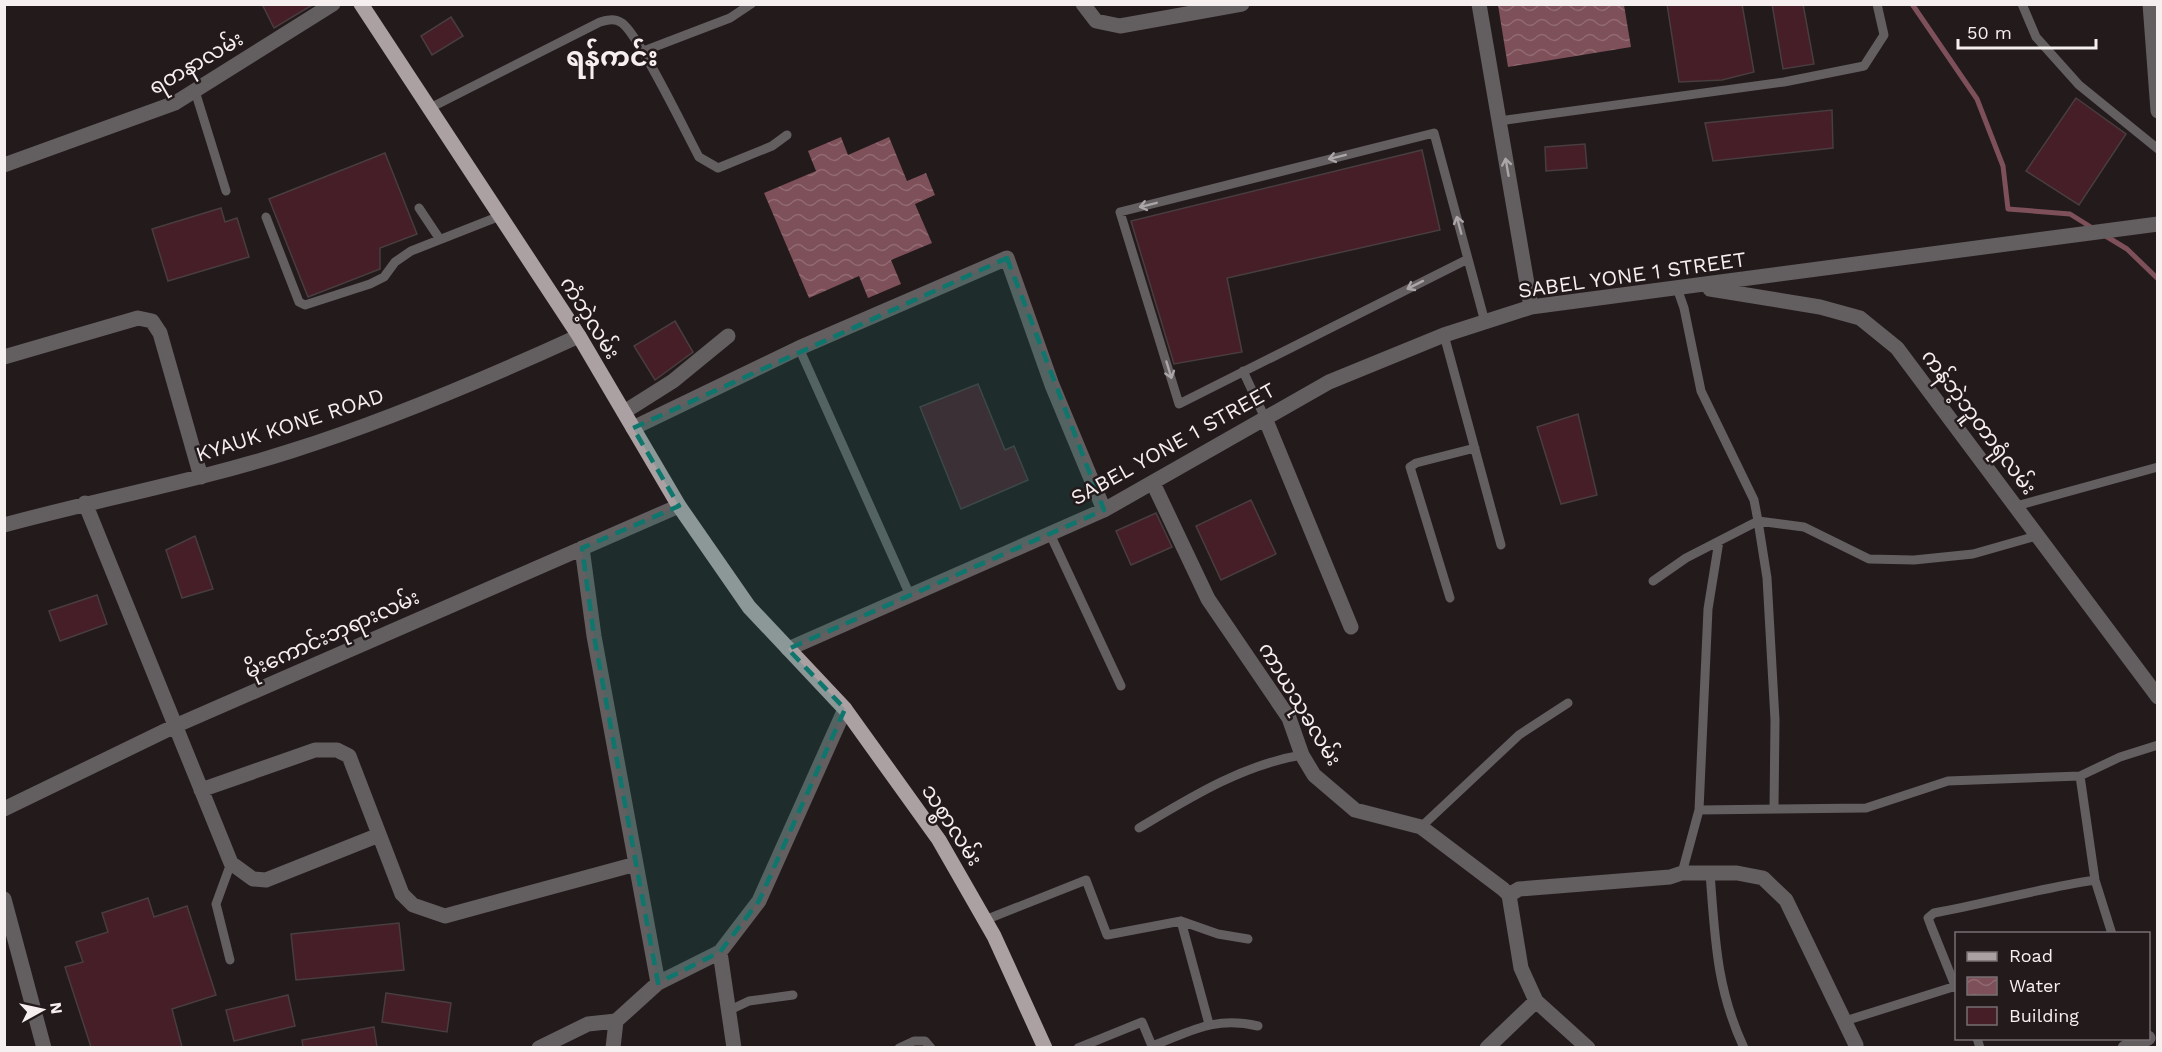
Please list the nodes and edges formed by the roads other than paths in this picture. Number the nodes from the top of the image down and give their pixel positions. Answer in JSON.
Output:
{"nodes":[{"id":1,"x":333,"y":4,"type":"edge"},
{"id":2,"x":361,"y":4,"type":"edge"},
{"id":3,"x":751,"y":4,"type":"edge"},
{"id":4,"x":1083,"y":4,"type":"edge"},
{"id":5,"x":1242,"y":4,"type":"edge"},
{"id":6,"x":1479,"y":4,"type":"edge"},
{"id":7,"x":1876,"y":4,"type":"edge"},
{"id":8,"x":2022,"y":4,"type":"edge"},
{"id":9,"x":2150,"y":4,"type":"edge"},
{"id":10,"x":641,"y":52,"type":"junction"},
{"id":11,"x":195,"y":91,"type":"junction"},
{"id":12,"x":430,"y":108,"type":"junction"},
{"id":13,"x":2157,"y":111,"type":"edge"},
{"id":14,"x":1499,"y":121,"type":"junction"},
{"id":15,"x":787,"y":135,"type":"dead end"},
{"id":16,"x":2157,"y":149,"type":"edge"},
{"id":17,"x":4,"y":165,"type":"edge"},
{"id":18,"x":226,"y":190,"type":"dead end"},
{"id":19,"x":419,"y":208,"type":"dead end"},
{"id":20,"x":500,"y":216,"type":"junction"},
{"id":21,"x":266,"y":217,"type":"dead end"},
{"id":22,"x":2157,"y":224,"type":"edge"},
{"id":23,"x":439,"y":238,"type":"junction"},
{"id":24,"x":1468,"y":259,"type":"junction"},
{"id":25,"x":1692,"y":286,"type":"junction"},
{"id":26,"x":1677,"y":288,"type":"junction"},
{"id":27,"x":1531,"y":307,"type":"junction"},
{"id":28,"x":1485,"y":322,"type":"junction"},
{"id":29,"x":1444,"y":335,"type":"junction"},
{"id":30,"x":579,"y":336,"type":"junction"},
{"id":31,"x":728,"y":336,"type":"dead end"},
{"id":32,"x":799,"y":348,"type":"junction"},
{"id":33,"x":4,"y":357,"type":"edge"},
{"id":34,"x":1243,"y":371,"type":"junction"},
{"id":35,"x":624,"y":412,"type":"junction"},
{"id":36,"x":1265,"y":418,"type":"junction"},
{"id":37,"x":633,"y":428,"type":"junction"},
{"id":38,"x":1474,"y":448,"type":"junction"},
{"id":39,"x":2157,"y":466,"type":"edge"},
{"id":40,"x":201,"y":477,"type":"junction"},
{"id":41,"x":1153,"y":483,"type":"junction"},
{"id":42,"x":85,"y":502,"type":"junction"},
{"id":43,"x":679,"y":506,"type":"junction"},
{"id":44,"x":2016,"y":506,"type":"junction"},
{"id":45,"x":1104,"y":510,"type":"junction"},
{"id":46,"x":1758,"y":521,"type":"junction"},
{"id":47,"x":4,"y":525,"type":"edge"},
{"id":48,"x":1050,"y":534,"type":"junction"},
{"id":49,"x":2036,"y":536,"type":"junction"},
{"id":50,"x":1719,"y":541,"type":"junction"},
{"id":51,"x":1501,"y":546,"type":"dead end"},
{"id":52,"x":582,"y":548,"type":"junction"},
{"id":53,"x":1653,"y":581,"type":"dead end"},
{"id":54,"x":909,"y":593,"type":"junction"},
{"id":55,"x":1450,"y":598,"type":"dead end"},
{"id":56,"x":1351,"y":627,"type":"dead end"},
{"id":57,"x":788,"y":649,"type":"junction"},
{"id":58,"x":1121,"y":686,"type":"dead end"},
{"id":59,"x":2157,"y":697,"type":"edge"},
{"id":60,"x":1568,"y":703,"type":"dead end"},
{"id":61,"x":845,"y":709,"type":"junction"},
{"id":62,"x":175,"y":726,"type":"junction"},
{"id":63,"x":2157,"y":745,"type":"edge"},
{"id":64,"x":1302,"y":755,"type":"junction"},
{"id":65,"x":2080,"y":776,"type":"junction"},
{"id":66,"x":201,"y":790,"type":"junction"},
{"id":67,"x":4,"y":808,"type":"edge"},
{"id":68,"x":1699,"y":810,"type":"junction"},
{"id":69,"x":1774,"y":810,"type":"junction"},
{"id":70,"x":1421,"y":826,"type":"junction"},
{"id":71,"x":1139,"y":828,"type":"dead end"},
{"id":72,"x":379,"y":835,"type":"junction"},
{"id":73,"x":231,"y":863,"type":"junction"},
{"id":74,"x":636,"y":864,"type":"junction"},
{"id":75,"x":1682,"y":873,"type":"junction"},
{"id":76,"x":1710,"y":873,"type":"junction"},
{"id":77,"x":2095,"y":880,"type":"junction"},
{"id":78,"x":1509,"y":894,"type":"junction"},
{"id":79,"x":4,"y":898,"type":"edge"},
{"id":80,"x":985,"y":920,"type":"junction"},
{"id":81,"x":1182,"y":921,"type":"junction"},
{"id":82,"x":2112,"y":932,"type":"edge"},
{"id":83,"x":1248,"y":939,"type":"dead end"},
{"id":84,"x":720,"y":952,"type":"junction"},
{"id":85,"x":230,"y":960,"type":"dead end"},
{"id":86,"x":658,"y":983,"type":"junction"},
{"id":87,"x":1955,"y":985,"type":"edge"},
{"id":88,"x":1955,"y":987,"type":"edge"},
{"id":89,"x":793,"y":995,"type":"dead end"},
{"id":90,"x":1536,"y":1002,"type":"junction"},
{"id":91,"x":730,"y":1010,"type":"junction"},
{"id":92,"x":616,"y":1021,"type":"junction"},
{"id":93,"x":1845,"y":1021,"type":"junction"},
{"id":94,"x":1209,"y":1024,"type":"junction"},
{"id":95,"x":1258,"y":1026,"type":"dead end"},
{"id":96,"x":2144,"y":1040,"type":"edge"},
{"id":97,"x":1855,"y":1046,"type":"edge"},
{"id":98,"x":44,"y":1047,"type":"edge"},
{"id":99,"x":539,"y":1047,"type":"edge"},
{"id":100,"x":613,"y":1047,"type":"edge"},
{"id":101,"x":734,"y":1047,"type":"edge"},
{"id":102,"x":899,"y":1047,"type":"edge"},
{"id":103,"x":931,"y":1047,"type":"edge"},
{"id":104,"x":1045,"y":1047,"type":"edge"},
{"id":105,"x":1078,"y":1047,"type":"edge"},
{"id":106,"x":1487,"y":1047,"type":"edge"},
{"id":107,"x":1588,"y":1047,"type":"edge"},
{"id":108,"x":1744,"y":1047,"type":"edge"},
{"id":109,"x":2126,"y":1047,"type":"edge"}],
"edges":[{"from":1,"to":11,"type":"street","name":"ရတနာလမ်း"},
{"from":2,"to":12,"type":"main road","name":"ကံဘဲ့လမ်း"},
{"from":3,"to":10,"type":"lane"},
{"from":4,"to":5,"type":"street"},
{"from":6,"to":14,"type":"street"},
{"from":7,"to":14,"type":"lane"},
{"from":8,"to":16,"type":"lane"},
{"from":9,"to":13,"type":"street"},
{"from":10,"to":12,"type":"lane"},
{"from":10,"to":15,"type":"lane"},
{"from":11,"to":17,"type":"street","name":"ရတနာလမ်း"},
{"from":11,"to":18,"type":"lane"},
{"from":12,"to":20,"type":"main road","name":"ကံဘဲ့လမ်း"},
{"from":27,"to":14,"type":"street","one_way":true},
{"from":19,"to":23,"type":"lane"},
{"from":20,"to":23,"type":"lane"},
{"from":20,"to":30,"type":"main road","name":"ကံဘဲ့လမ်း"},
{"from":21,"to":23,"type":"lane"},
{"from":22,"to":25,"type":"street","name":"SABEL YONE 1 STREET"},
{"from":24,"to":28,"type":"lane"},
{"from":24,"to":34,"type":"lane","one_way":true},
{"from":24,"to":34,"type":"lane","one_way":true},
{"from":25,"to":26,"type":"street","name":"SABEL YONE 1 STREET"},
{"from":25,"to":44,"type":"street","name":"ကန်ဘဲ့ဘူတာရုံလမ်း"},
{"from":26,"to":27,"type":"street","name":"SABEL YONE 1 STREET"},
{"from":26,"to":46,"type":"lane"},
{"from":27,"to":28,"type":"street","name":"SABEL YONE 1 STREET"},
{"from":28,"to":29,"type":"street","name":"SABEL YONE 1 STREET"},
{"from":29,"to":36,"type":"street","name":"SABEL YONE 1 STREET"},
{"from":29,"to":38,"type":"lane"},
{"from":30,"to":35,"type":"main road","name":"ကံဘဲ့လမ်း"},
{"from":30,"to":40,"type":"street","name":"KYAUK KONE ROAD"},
{"from":31,"to":35,"type":"street"},
{"from":32,"to":37,"type":"street"},
{"from":32,"to":45,"type":"street"},
{"from":32,"to":54,"type":"lane"},
{"from":33,"to":40,"type":"street"},
{"from":34,"to":36,"type":"lane"},
{"from":35,"to":37,"type":"main road","name":"ကံဘဲ့လမ်း"},
{"from":36,"to":41,"type":"street","name":"SABEL YONE 1 STREET"},
{"from":36,"to":56,"type":"street"},
{"from":37,"to":43,"type":"main road","name":"ကံဘဲ့လမ်း"},
{"from":38,"to":51,"type":"lane"},
{"from":38,"to":55,"type":"lane"},
{"from":39,"to":44,"type":"lane"},
{"from":40,"to":42,"type":"street","name":"KYAUK KONE ROAD"},
{"from":41,"to":45,"type":"street","name":"SABEL YONE 1 STREET"},
{"from":41,"to":64,"type":"street","name":"ကာယသုခလမ်း"},
{"from":42,"to":47,"type":"street","name":"KYAUK KONE ROAD"},
{"from":42,"to":62,"type":"street"},
{"from":43,"to":52,"type":"street","name":"မိုးကောင်းဘုရားလမ်း"},
{"from":43,"to":57,"type":"main road","name":"ကံဘဲ့လမ်း"},
{"from":44,"to":49,"type":"street","name":"ကန်ဘဲ့ဘူတာရုံလမ်း"},
{"from":45,"to":48,"type":"street","name":"SABEL YONE 1 STREET"},
{"from":46,"to":49,"type":"lane"},
{"from":46,"to":50,"type":"lane"},
{"from":46,"to":69,"type":"lane"},
{"from":48,"to":54,"type":"street","name":"SABEL YONE 1 STREET"},
{"from":48,"to":58,"type":"lane"},
{"from":49,"to":59,"type":"street","name":"ကန်ဘဲ့ဘူတာရုံလမ်း"},
{"from":50,"to":53,"type":"lane"},
{"from":50,"to":68,"type":"lane"},
{"from":52,"to":62,"type":"street","name":"မိုးကောင်းဘုရားလမ်း"},
{"from":52,"to":74,"type":"street"},
{"from":54,"to":57,"type":"street","name":"SABEL YONE 1 STREET"},
{"from":57,"to":61,"type":"main road","name":"သစ္စာလမ်း"},
{"from":60,"to":70,"type":"lane"},
{"from":61,"to":80,"type":"main road","name":"သစ္စာလမ်း"},
{"from":61,"to":84,"type":"street"},
{"from":62,"to":66,"type":"street"},
{"from":62,"to":67,"type":"street","name":"မိုးကောင်းဘုရားလမ်း"},
{"from":63,"to":65,"type":"lane"},
{"from":64,"to":70,"type":"street","name":"ကာယသုခလမ်း"},
{"from":64,"to":71,"type":"lane"},
{"from":65,"to":69,"type":"lane"},
{"from":65,"to":77,"type":"lane"},
{"from":66,"to":72,"type":"street"},
{"from":66,"to":73,"type":"street"},
{"from":68,"to":69,"type":"lane"},
{"from":68,"to":75,"type":"lane"},
{"from":70,"to":78,"type":"street","name":"ကာယသုခလမ်း"},
{"from":72,"to":73,"type":"street"},
{"from":72,"to":74,"type":"street"},
{"from":73,"to":85,"type":"lane"},
{"from":74,"to":86,"type":"street"},
{"from":75,"to":76,"type":"street"},
{"from":75,"to":78,"type":"street"},
{"from":76,"to":93,"type":"street"},
{"from":76,"to":108,"type":"lane"},
{"from":77,"to":82,"type":"lane"},
{"from":77,"to":87,"type":"lane"},
{"from":78,"to":90,"type":"street"},
{"from":79,"to":98,"type":"street"},
{"from":80,"to":81,"type":"lane"},
{"from":80,"to":104,"type":"main road","name":"သစ္စာလမ်း"},
{"from":81,"to":83,"type":"lane"},
{"from":81,"to":94,"type":"lane"},
{"from":84,"to":86,"type":"street"},
{"from":84,"to":91,"type":"street"},
{"from":86,"to":92,"type":"street"},
{"from":88,"to":93,"type":"lane"},
{"from":89,"to":91,"type":"lane"},
{"from":90,"to":106,"type":"street"},
{"from":90,"to":107,"type":"street"},
{"from":91,"to":101,"type":"street"},
{"from":92,"to":99,"type":"street"},
{"from":92,"to":100,"type":"street"},
{"from":93,"to":97,"type":"street"},
{"from":94,"to":95,"type":"lane"},
{"from":94,"to":105,"type":"lane"},
{"from":96,"to":109,"type":"street"},
{"from":102,"to":103,"type":"lane"}]}
